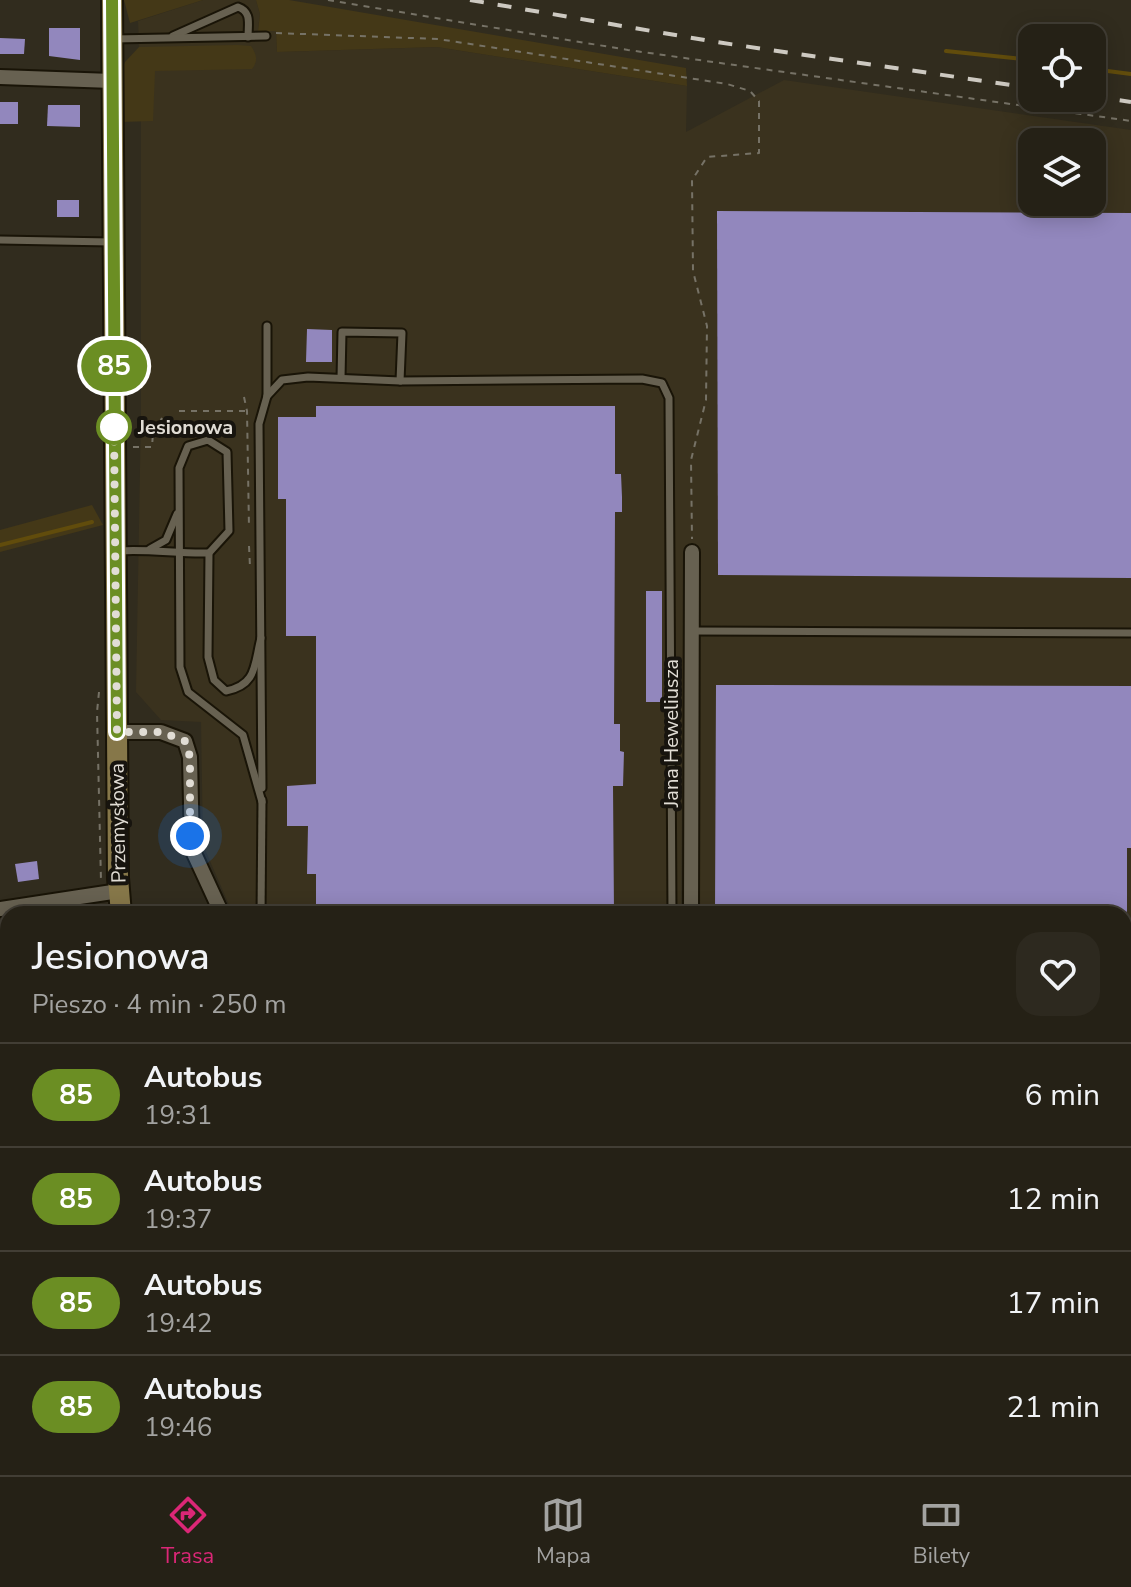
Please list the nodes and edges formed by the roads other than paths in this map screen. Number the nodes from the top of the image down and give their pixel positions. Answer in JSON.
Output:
{"nodes":[{"id":1,"x":112,"y":0,"type":"edge"},
{"id":2,"x":266,"y":36,"type":"road end"},
{"id":3,"x":248,"y":37,"type":"junction"},
{"id":4,"x":169,"y":38,"type":"junction"},
{"id":5,"x":112,"y":39,"type":"junction"},
{"id":6,"x":0,"y":77,"type":"edge"},
{"id":7,"x":112,"y":81,"type":"junction"},
{"id":8,"x":0,"y":240,"type":"edge"},
{"id":9,"x":113,"y":242,"type":"junction"},
{"id":10,"x":267,"y":326,"type":"dead end"},
{"id":11,"x":341,"y":378,"type":"junction"},
{"id":12,"x":400,"y":381,"type":"junction"},
{"id":13,"x":267,"y":396,"type":"junction"},
{"id":14,"x":179,"y":509,"type":"junction"},
{"id":15,"x":150,"y":549,"type":"junction"},
{"id":16,"x":115,"y":551,"type":"junction"},
{"id":17,"x":692,"y":552,"type":"road end"},
{"id":18,"x":209,"y":553,"type":"junction"},
{"id":19,"x":179,"y":554,"type":"junction"},
{"id":20,"x":692,"y":631,"type":"junction"},
{"id":21,"x":1131,"y":633,"type":"edge"},
{"id":22,"x":261,"y":638,"type":"junction"},
{"id":23,"x":117,"y":732,"type":"junction"},
{"id":24,"x":262,"y":802,"type":"junction"},
{"id":25,"x":119,"y":891,"type":"junction"},
{"id":26,"x":20,"y":906,"type":"edge"},
{"id":27,"x":120,"y":906,"type":"edge"},
{"id":28,"x":218,"y":906,"type":"edge"},
{"id":29,"x":261,"y":906,"type":"edge"},
{"id":30,"x":672,"y":906,"type":"edge"},
{"id":31,"x":691,"y":906,"type":"edge"}],
"edges":[{"from":1,"to":5,"type":"street"},
{"from":2,"to":3,"type":"lane"},
{"from":3,"to":4,"type":"lane"},
{"from":3,"to":4,"type":"lane"},
{"from":4,"to":5,"type":"lane"},
{"from":5,"to":7,"type":"street"},
{"from":6,"to":7,"type":"street"},
{"from":7,"to":9,"type":"street"},
{"from":8,"to":9,"type":"lane"},
{"from":9,"to":16,"type":"street"},
{"from":10,"to":13,"type":"lane"},
{"from":11,"to":12,"type":"lane"},
{"from":11,"to":12,"type":"lane"},
{"from":11,"to":13,"type":"lane"},
{"from":12,"to":30,"type":"lane"},
{"from":13,"to":22,"type":"lane"},
{"from":14,"to":15,"type":"lane"},
{"from":14,"to":18,"type":"lane"},
{"from":14,"to":19,"type":"lane"},
{"from":15,"to":16,"type":"lane"},
{"from":15,"to":19,"type":"lane"},
{"from":16,"to":23,"type":"street"},
{"from":17,"to":20,"type":"street","name":"Jana Heweliusza"},
{"from":18,"to":19,"type":"lane"},
{"from":18,"to":22,"type":"lane"},
{"from":19,"to":24,"type":"lane"},
{"from":20,"to":21,"type":"lane"},
{"from":20,"to":31,"type":"street","name":"Jana Heweliusza"},
{"from":22,"to":24,"type":"lane"},
{"from":23,"to":25,"type":"street","name":"Przemysłowa"},
{"from":23,"to":28,"type":"street"},
{"from":24,"to":29,"type":"lane"},
{"from":25,"to":26,"type":"street"},
{"from":25,"to":27,"type":"street","name":"Przemysłowa"}]}
